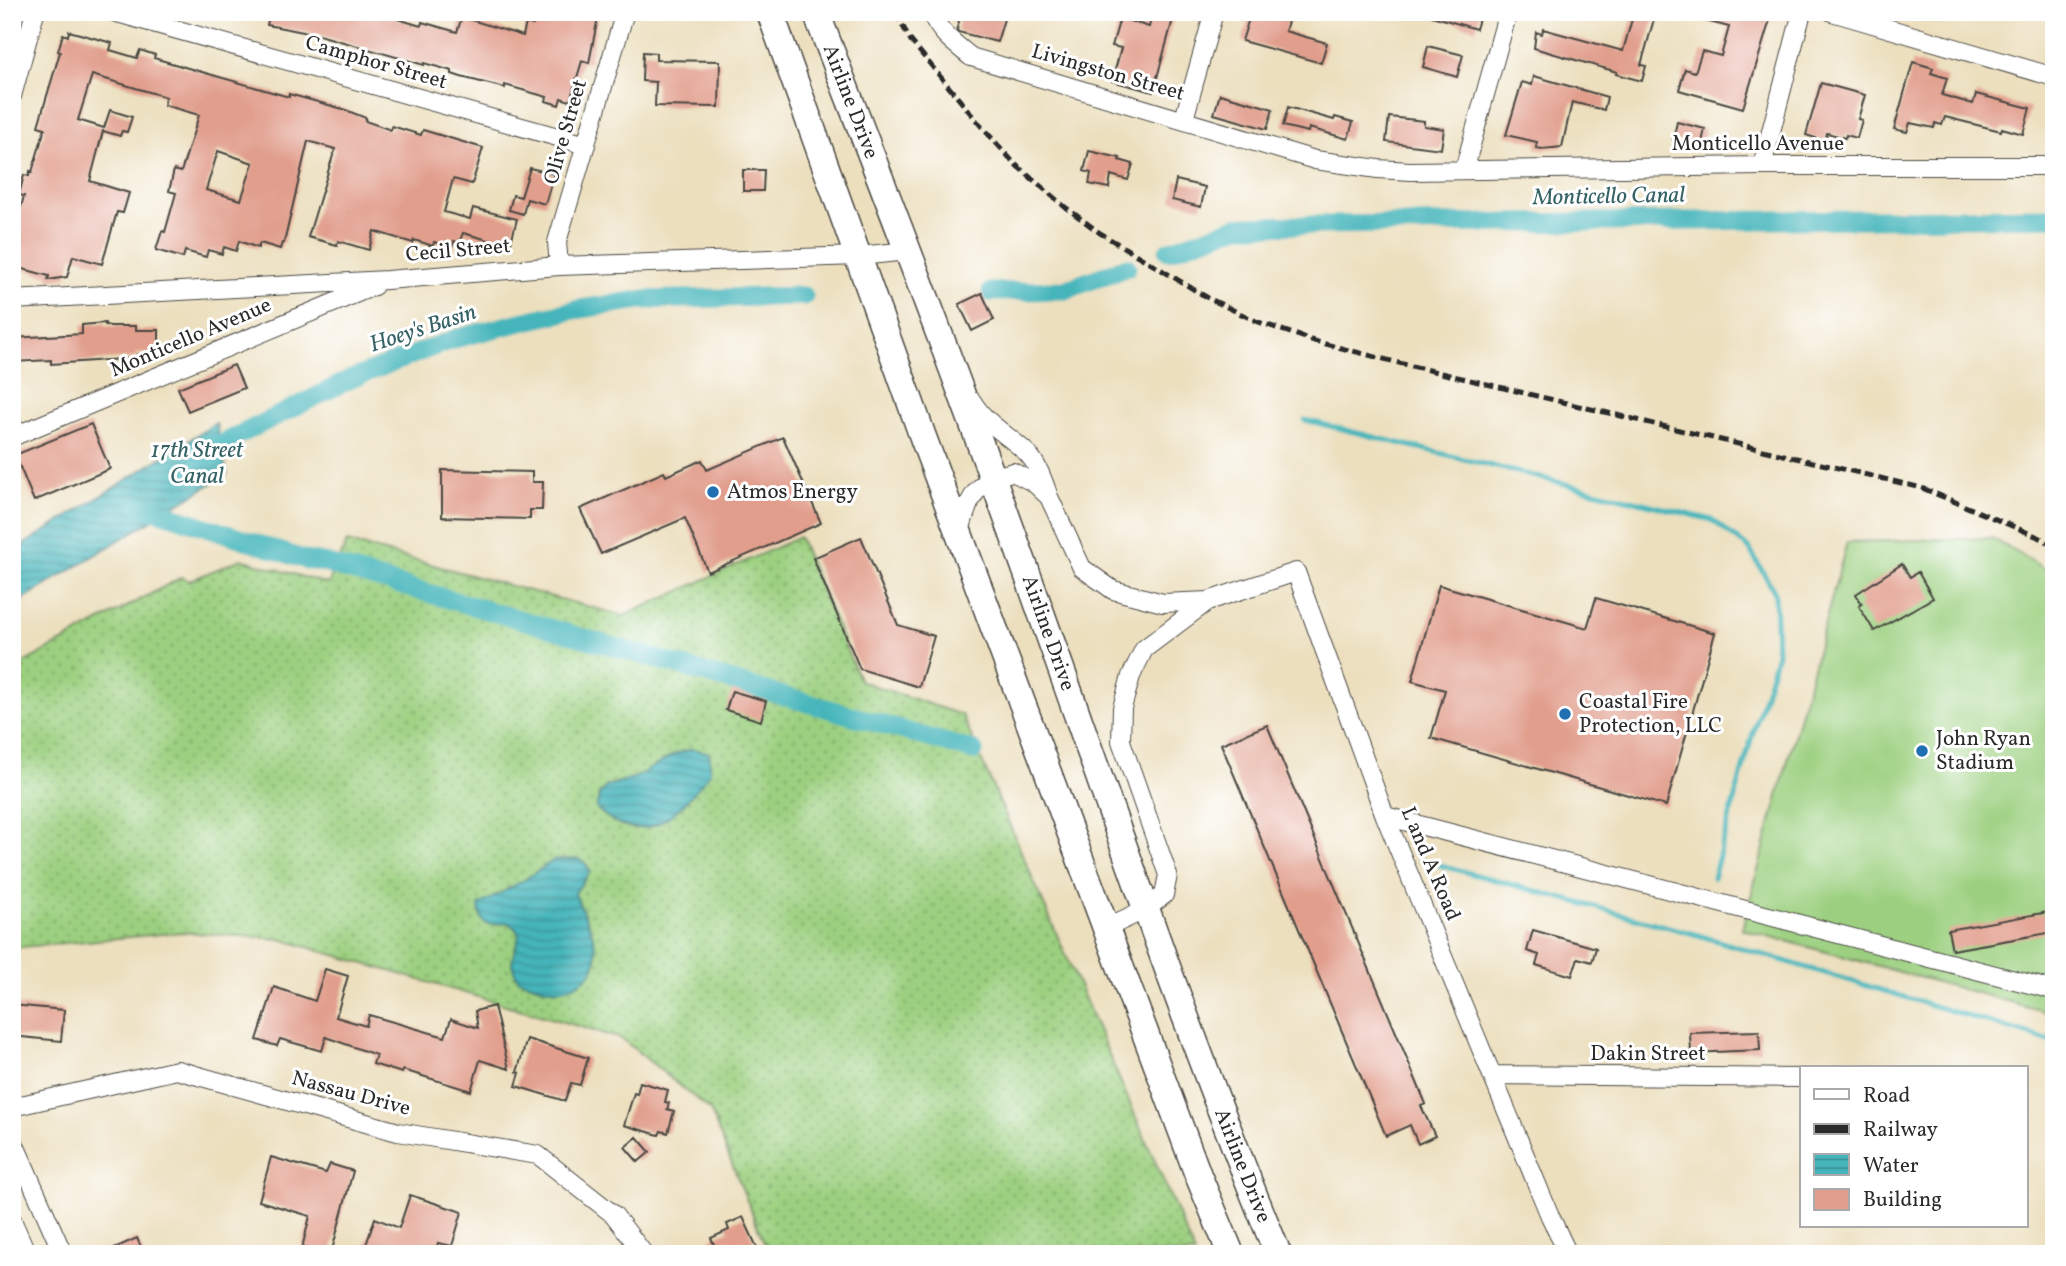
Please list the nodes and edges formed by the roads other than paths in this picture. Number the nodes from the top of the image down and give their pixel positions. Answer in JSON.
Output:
{"nodes":[{"id":1,"x":35,"y":12,"type":"edge"},
{"id":2,"x":114,"y":12,"type":"edge"},
{"id":3,"x":625,"y":12,"type":"edge"},
{"id":4,"x":769,"y":12,"type":"edge"},
{"id":5,"x":816,"y":12,"type":"edge"},
{"id":6,"x":1214,"y":12,"type":"edge"},
{"id":7,"x":1508,"y":12,"type":"edge"},
{"id":8,"x":1802,"y":12,"type":"edge"},
{"id":9,"x":1832,"y":12,"type":"edge"},
{"id":10,"x":933,"y":18,"type":"edge"},
{"id":11,"x":2054,"y":76,"type":"edge"},
{"id":12,"x":12,"y":96,"type":"edge"},
{"id":13,"x":1184,"y":119,"type":"junction"},
{"id":14,"x":586,"y":145,"type":"junction"},
{"id":15,"x":1762,"y":166,"type":"junction"},
{"id":16,"x":2054,"y":166,"type":"edge"},
{"id":17,"x":1464,"y":170,"type":"junction"},
{"id":18,"x":908,"y":251,"type":"junction"},
{"id":19,"x":859,"y":256,"type":"junction"},
{"id":20,"x":559,"y":266,"type":"junction"},
{"id":21,"x":387,"y":280,"type":"junction"},
{"id":22,"x":12,"y":300,"type":"edge"},
{"id":23,"x":951,"y":365,"type":"junction"},
{"id":24,"x":12,"y":437,"type":"edge"},
{"id":25,"x":993,"y":478,"type":"junction"},
{"id":26,"x":1049,"y":497,"type":"junction"},
{"id":27,"x":960,"y":535,"type":"junction"},
{"id":28,"x":1208,"y":601,"type":"junction"},
{"id":29,"x":1385,"y":816,"type":"junction"},
{"id":30,"x":1146,"y":909,"type":"junction"},
{"id":31,"x":1106,"y":929,"type":"junction"},
{"id":32,"x":2053,"y":990,"type":"edge"},
{"id":33,"x":1493,"y":1075,"type":"junction"},
{"id":34,"x":1800,"y":1078,"type":"edge"},
{"id":35,"x":12,"y":1107,"type":"edge"},
{"id":36,"x":12,"y":1138,"type":"edge"},
{"id":37,"x":12,"y":1220,"type":"edge"},
{"id":38,"x":27,"y":1254,"type":"edge"},
{"id":39,"x":63,"y":1254,"type":"edge"},
{"id":40,"x":644,"y":1254,"type":"edge"},
{"id":41,"x":1231,"y":1254,"type":"edge"},
{"id":42,"x":1278,"y":1254,"type":"edge"},
{"id":43,"x":1568,"y":1254,"type":"edge"}],
"edges":[{"from":1,"to":12,"type":"street"},
{"from":2,"to":14,"type":"street","name":"Camphor Street"},
{"from":3,"to":14,"type":"street","name":"Olive Street"},
{"from":4,"to":19,"type":"highway","name":"Airline Drive"},
{"from":5,"to":18,"type":"highway","name":"Airline Drive"},
{"from":6,"to":13,"type":"street"},
{"from":7,"to":17,"type":"street"},
{"from":8,"to":15,"type":"street"},
{"from":9,"to":11,"type":"street"},
{"from":10,"to":13,"type":"street","name":"Livingston Street"},
{"from":13,"to":17,"type":"street","name":"Livingston Street"},
{"from":14,"to":20,"type":"street","name":"Olive Street"},
{"from":15,"to":16,"type":"street","name":"Monticello Avenue"},
{"from":15,"to":17,"type":"street","name":"Monticello Avenue"},
{"from":18,"to":19,"type":"street","name":"Cecil Street"},
{"from":18,"to":23,"type":"highway","name":"Airline Drive"},
{"from":19,"to":20,"type":"street","name":"Cecil Street"},
{"from":19,"to":27,"type":"highway","name":"Airline Drive"},
{"from":20,"to":21,"type":"street","name":"Cecil Street"},
{"from":21,"to":22,"type":"street","name":"Cecil Street"},
{"from":21,"to":24,"type":"street","name":"Monticello Avenue"},
{"from":23,"to":25,"type":"highway","name":"Airline Drive"},
{"from":23,"to":26,"type":"street"},
{"from":25,"to":26,"type":"street"},
{"from":25,"to":27,"type":"street"},
{"from":25,"to":30,"type":"highway","name":"Airline Drive"},
{"from":26,"to":28,"type":"street"},
{"from":27,"to":31,"type":"highway","name":"Airline Drive"},
{"from":28,"to":29,"type":"street","name":"L and A Road"},
{"from":28,"to":30,"type":"street"},
{"from":29,"to":32,"type":"street"},
{"from":29,"to":33,"type":"street","name":"L and A Road"},
{"from":30,"to":31,"type":"street"},
{"from":30,"to":42,"type":"highway","name":"Airline Drive"},
{"from":31,"to":41,"type":"highway","name":"Airline Drive"},
{"from":33,"to":34,"type":"street","name":"Dakin Street"},
{"from":33,"to":43,"type":"street","name":"L and A Road"},
{"from":35,"to":40,"type":"street","name":"Nassau Drive"},
{"from":36,"to":39,"type":"street"},
{"from":37,"to":38,"type":"street"}]}
